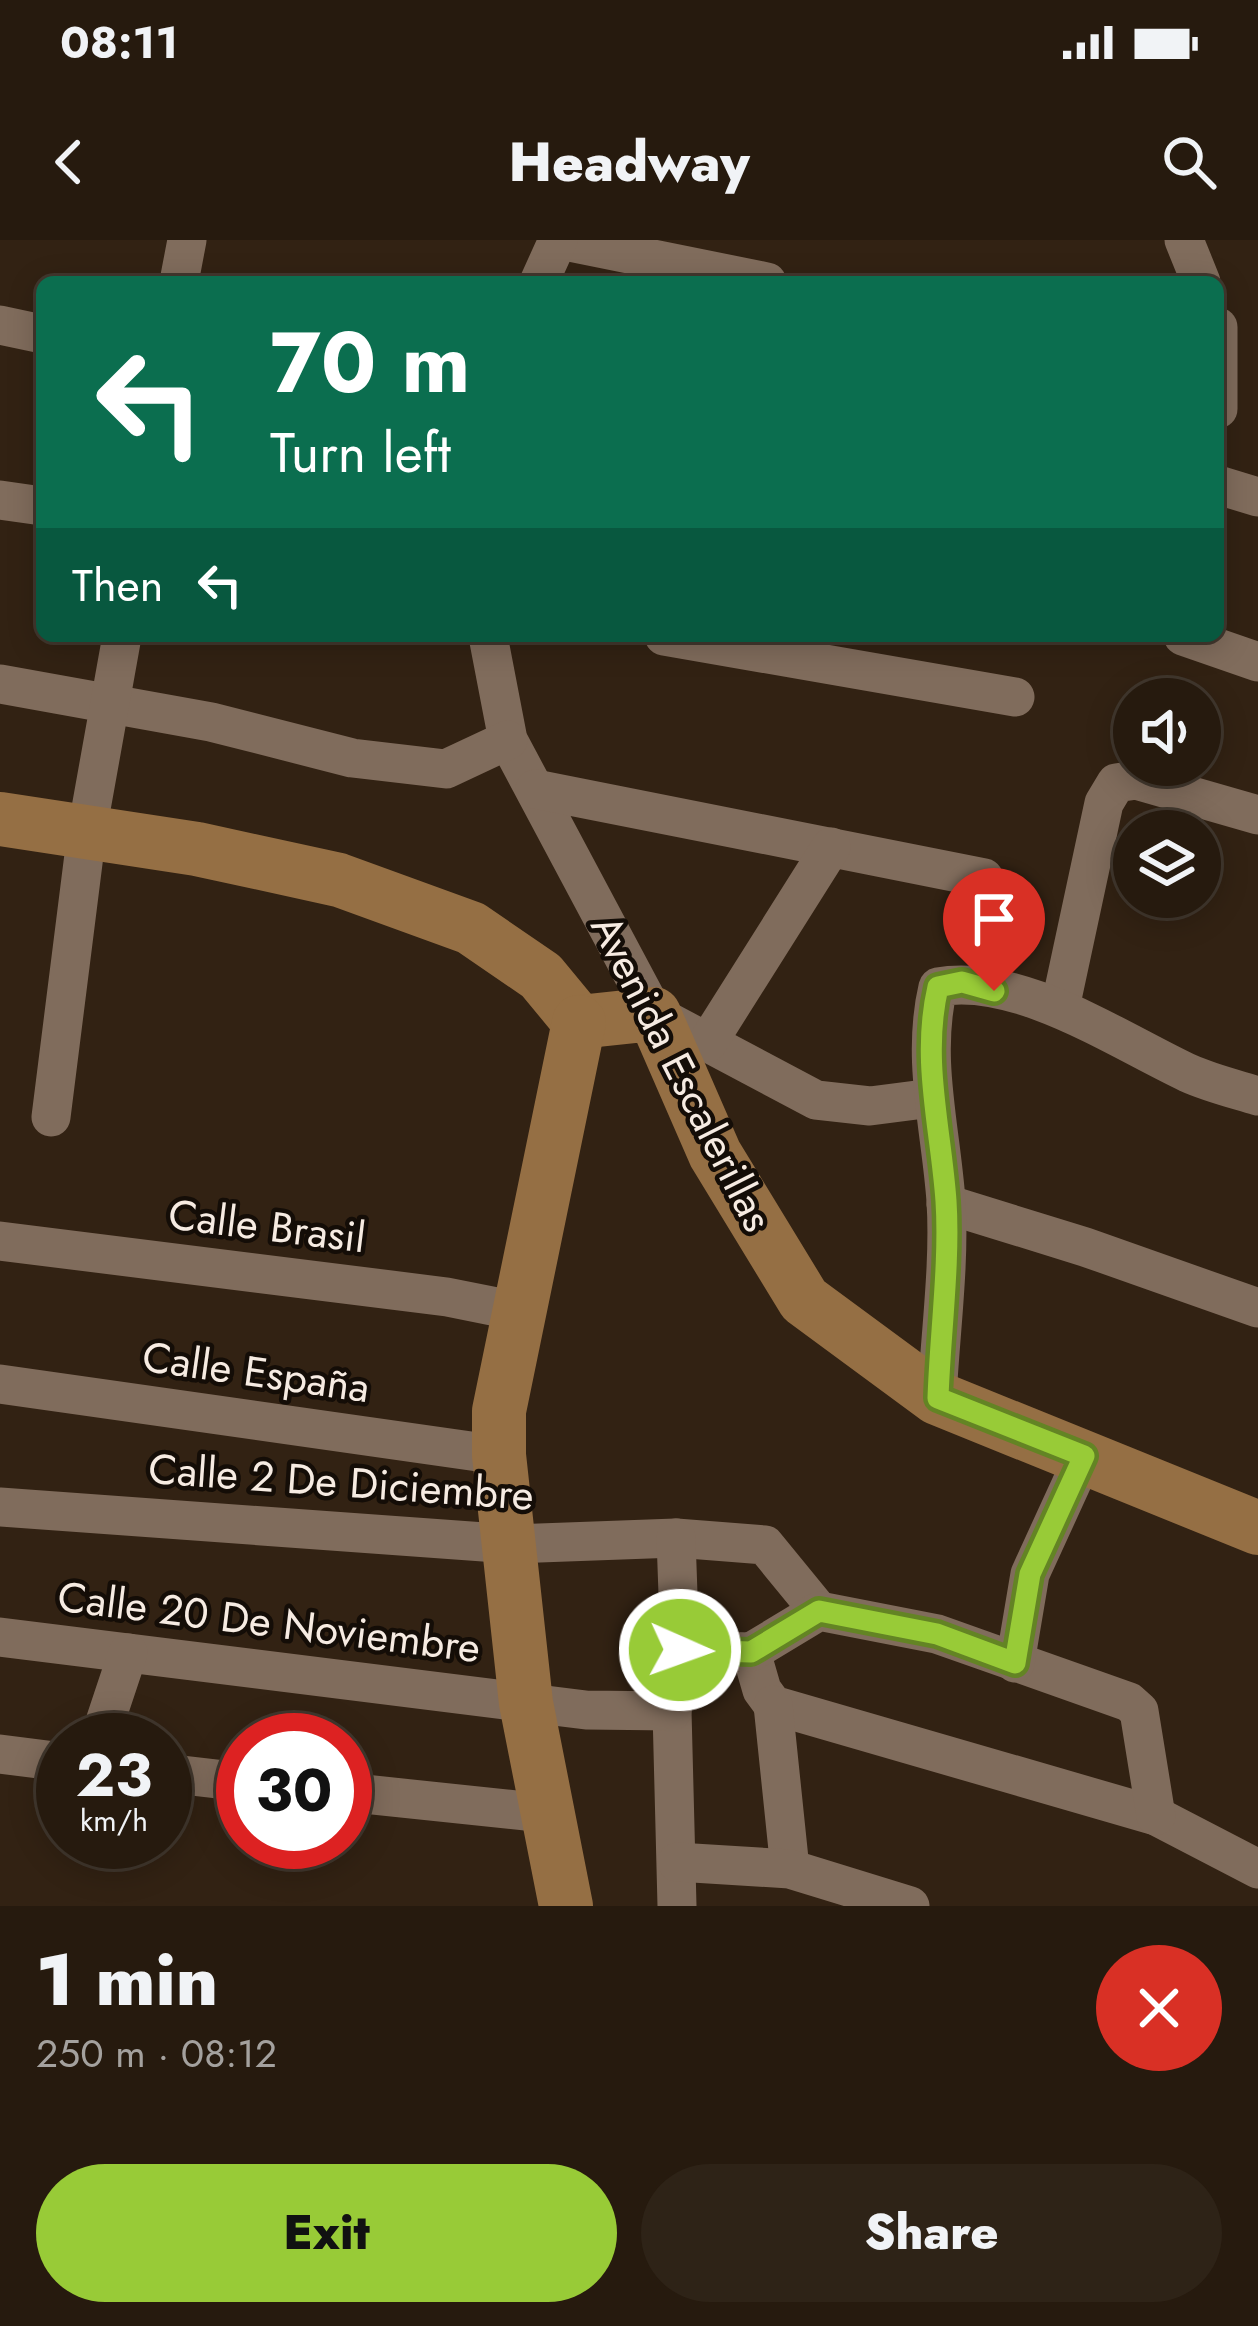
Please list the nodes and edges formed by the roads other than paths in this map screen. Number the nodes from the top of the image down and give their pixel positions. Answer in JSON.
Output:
{"nodes":[{"id":1,"x":187,"y":240,"type":"edge"},
{"id":2,"x":559,"y":240,"type":"edge"},
{"id":3,"x":1184,"y":240,"type":"edge"},
{"id":4,"x":180,"y":276,"type":"edge"},
{"id":5,"x":542,"y":276,"type":"edge"},
{"id":6,"x":737,"y":276,"type":"edge"},
{"id":7,"x":1199,"y":276,"type":"edge"},
{"id":8,"x":0,"y":325,"type":"edge"},
{"id":9,"x":36,"y":333,"type":"edge"},
{"id":10,"x":1224,"y":487,"type":"edge"},
{"id":11,"x":1258,"y":497,"type":"edge"},
{"id":12,"x":0,"y":500,"type":"edge"},
{"id":13,"x":36,"y":505,"type":"edge"},
{"id":14,"x":121,"y":642,"type":"edge"},
{"id":15,"x":489,"y":642,"type":"edge"},
{"id":16,"x":699,"y":642,"type":"edge"},
{"id":17,"x":1200,"y":642,"type":"edge"},
{"id":18,"x":1258,"y":662,"type":"edge"},
{"id":19,"x":0,"y":684,"type":"edge"},
{"id":20,"x":1015,"y":697,"type":"dead end"},
{"id":21,"x":111,"y":702,"type":"junction"},
{"id":22,"x":508,"y":740,"type":"junction"},
{"id":23,"x":535,"y":789,"type":"junction"},
{"id":24,"x":1258,"y":815,"type":"edge"},
{"id":25,"x":7,"y":829,"type":"edge"},
{"id":26,"x":87,"y":831,"type":"junction"},
{"id":27,"x":831,"y":848,"type":"junction"},
{"id":28,"x":984,"y":878,"type":"dead end"},
{"id":29,"x":1060,"y":1008,"type":"junction"},
{"id":30,"x":654,"y":1014,"type":"junction"},
{"id":31,"x":579,"y":1022,"type":"junction"},
{"id":32,"x":708,"y":1042,"type":"junction"},
{"id":33,"x":1258,"y":1096,"type":"edge"},
{"id":34,"x":932,"y":1098,"type":"junction"},
{"id":35,"x":51,"y":1117,"type":"dead end"},
{"id":36,"x":946,"y":1204,"type":"junction"},
{"id":37,"x":0,"y":1241,"type":"edge"},
{"id":38,"x":1258,"y":1308,"type":"edge"},
{"id":39,"x":522,"y":1312,"type":"junction"},
{"id":40,"x":0,"y":1384,"type":"edge"},
{"id":41,"x":938,"y":1398,"type":"junction"},
{"id":42,"x":499,"y":1455,"type":"junction"},
{"id":43,"x":1084,"y":1456,"type":"junction"},
{"id":44,"x":0,"y":1507,"type":"edge"},
{"id":45,"x":1258,"y":1528,"type":"edge"},
{"id":46,"x":676,"y":1538,"type":"junction"},
{"id":47,"x":512,"y":1544,"type":"junction"},
{"id":48,"x":819,"y":1611,"type":"junction"},
{"id":49,"x":0,"y":1637,"type":"edge"},
{"id":50,"x":680,"y":1650,"type":"junction"},
{"id":51,"x":751,"y":1652,"type":"junction"},
{"id":52,"x":128,"y":1653,"type":"junction"},
{"id":53,"x":1015,"y":1663,"type":"junction"},
{"id":54,"x":526,"y":1703,"type":"junction"},
{"id":55,"x":773,"y":1705,"type":"junction"},
{"id":56,"x":672,"y":1711,"type":"junction"},
{"id":57,"x":108,"y":1713,"type":"edge"},
{"id":58,"x":0,"y":1754,"type":"edge"},
{"id":59,"x":36,"y":1759,"type":"edge"},
{"id":60,"x":372,"y":1795,"type":"edge"},
{"id":61,"x":545,"y":1813,"type":"junction"},
{"id":62,"x":1156,"y":1816,"type":"junction"},
{"id":63,"x":676,"y":1862,"type":"junction"},
{"id":64,"x":790,"y":1869,"type":"junction"},
{"id":65,"x":1258,"y":1869,"type":"edge"},
{"id":66,"x":566,"y":1906,"type":"edge"},
{"id":67,"x":677,"y":1906,"type":"edge"},
{"id":68,"x":910,"y":1906,"type":"edge"}],
"edges":[{"from":1,"to":4,"type":"street"},
{"from":2,"to":5,"type":"street"},
{"from":2,"to":6,"type":"street"},
{"from":3,"to":7,"type":"street"},
{"from":8,"to":9,"type":"street"},
{"from":10,"to":11,"type":"street"},
{"from":12,"to":13,"type":"street"},
{"from":14,"to":21,"type":"street"},
{"from":15,"to":22,"type":"street","name":"Avenida Escalerillas"},
{"from":16,"to":20,"type":"street"},
{"from":17,"to":18,"type":"street"},
{"from":19,"to":21,"type":"street"},
{"from":21,"to":22,"type":"street"},
{"from":21,"to":26,"type":"street"},
{"from":22,"to":23,"type":"street","name":"Avenida Escalerillas"},
{"from":23,"to":27,"type":"street"},
{"from":23,"to":30,"type":"street","name":"Avenida Escalerillas"},
{"from":24,"to":29,"type":"street"},
{"from":25,"to":26,"type":"main road","name":"Avenida Escalerillas"},
{"from":26,"to":31,"type":"main road","name":"Avenida Escalerillas"},
{"from":26,"to":35,"type":"street"},
{"from":27,"to":28,"type":"street"},
{"from":27,"to":32,"type":"street"},
{"from":29,"to":33,"type":"street"},
{"from":29,"to":34,"type":"street"},
{"from":30,"to":31,"type":"main road"},
{"from":30,"to":32,"type":"street"},
{"from":30,"to":41,"type":"main road","name":"Avenida Escalerillas"},
{"from":31,"to":39,"type":"main road"},
{"from":32,"to":34,"type":"street"},
{"from":34,"to":36,"type":"street"},
{"from":36,"to":38,"type":"street"},
{"from":36,"to":41,"type":"street"},
{"from":37,"to":39,"type":"street","name":"Calle Brasil"},
{"from":39,"to":42,"type":"main road"},
{"from":40,"to":42,"type":"street","name":"Calle España"},
{"from":41,"to":43,"type":"main road","name":"Avenida Escalerillas"},
{"from":42,"to":47,"type":"main road"},
{"from":43,"to":45,"type":"main road","name":"Avenida Escalerillas"},
{"from":43,"to":53,"type":"street"},
{"from":44,"to":47,"type":"street","name":"Calle 2 De Diciembre"},
{"from":46,"to":47,"type":"street","name":"Calle 2 De Diciembre"},
{"from":46,"to":48,"type":"street","name":"Calle 2 De Diciembre"},
{"from":46,"to":50,"type":"street"},
{"from":47,"to":54,"type":"main road"},
{"from":48,"to":51,"type":"street"},
{"from":48,"to":53,"type":"street"},
{"from":49,"to":52,"type":"street","name":"Calle 20 De Noviembre"},
{"from":50,"to":51,"type":"street"},
{"from":50,"to":56,"type":"street"},
{"from":51,"to":55,"type":"street"},
{"from":52,"to":54,"type":"street","name":"Calle 20 De Noviembre"},
{"from":52,"to":57,"type":"street"},
{"from":53,"to":62,"type":"street"},
{"from":54,"to":56,"type":"street","name":"Calle 20 De Noviembre"},
{"from":54,"to":61,"type":"main road"},
{"from":55,"to":62,"type":"street"},
{"from":55,"to":64,"type":"street"},
{"from":56,"to":63,"type":"street"},
{"from":58,"to":59,"type":"street"},
{"from":60,"to":61,"type":"street"},
{"from":61,"to":66,"type":"main road"},
{"from":62,"to":65,"type":"street"},
{"from":63,"to":64,"type":"street"},
{"from":63,"to":67,"type":"street"},
{"from":64,"to":68,"type":"street"}]}
